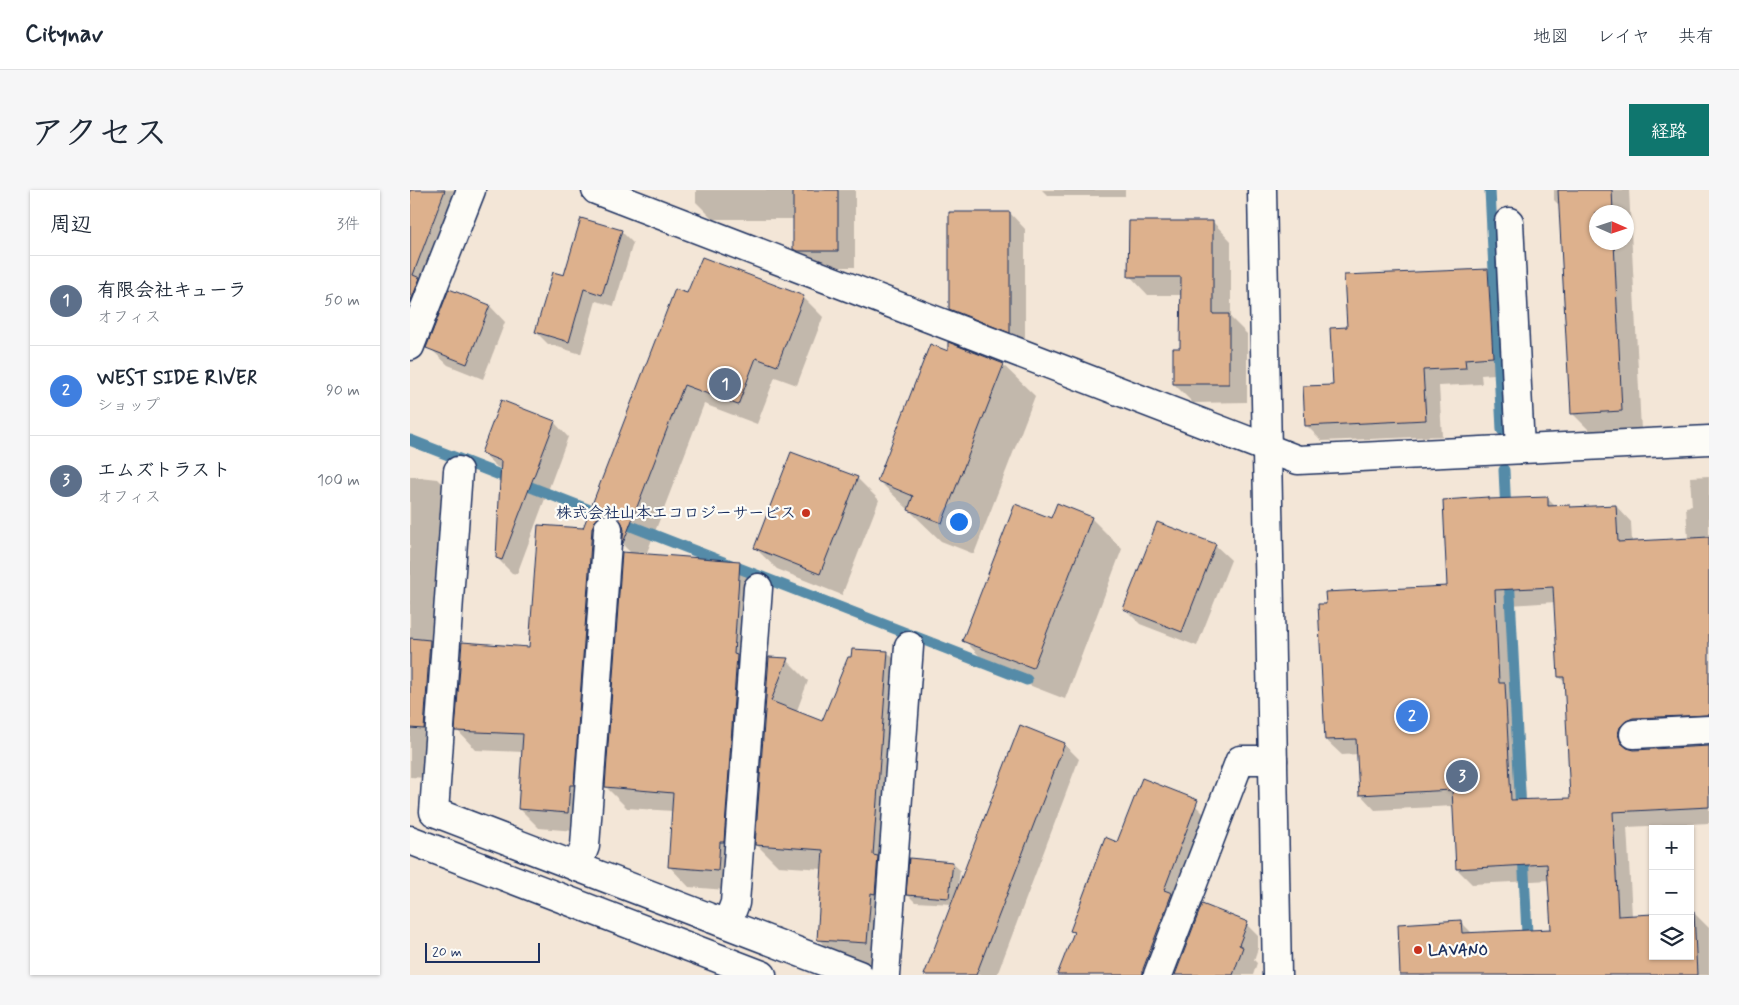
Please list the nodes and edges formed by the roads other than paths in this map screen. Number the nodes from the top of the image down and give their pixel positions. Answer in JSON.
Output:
{"nodes":[{"id":1,"x":471,"y":190,"type":"edge"},
{"id":2,"x":596,"y":190,"type":"edge"},
{"id":3,"x":1262,"y":190,"type":"edge"},
{"id":4,"x":1509,"y":222,"type":"dead end"},
{"id":5,"x":410,"y":346,"type":"edge"},
{"id":6,"x":1709,"y":440,"type":"edge"},
{"id":7,"x":1267,"y":448,"type":"junction"},
{"id":8,"x":1520,"y":449,"type":"junction"},
{"id":9,"x":458,"y":471,"type":"dead end"},
{"id":10,"x":608,"y":529,"type":"dead end"},
{"id":11,"x":758,"y":588,"type":"dead end"},
{"id":12,"x":909,"y":646,"type":"dead end"},
{"id":13,"x":1709,"y":730,"type":"edge"},
{"id":14,"x":1634,"y":734,"type":"dead end"},
{"id":15,"x":1273,"y":760,"type":"junction"},
{"id":16,"x":410,"y":840,"type":"edge"},
{"id":17,"x":577,"y":867,"type":"junction"},
{"id":18,"x":727,"y":924,"type":"junction"},
{"id":19,"x":762,"y":975,"type":"edge"},
{"id":20,"x":859,"y":975,"type":"edge"},
{"id":21,"x":885,"y":975,"type":"edge"},
{"id":22,"x":1158,"y":975,"type":"edge"},
{"id":23,"x":1277,"y":975,"type":"edge"}],
"edges":[{"from":1,"to":5,"type":"street"},
{"from":2,"to":7,"type":"street"},
{"from":3,"to":7,"type":"street"},
{"from":4,"to":8,"type":"street"},
{"from":6,"to":8,"type":"street"},
{"from":7,"to":8,"type":"street"},
{"from":7,"to":15,"type":"street"},
{"from":9,"to":17,"type":"street"},
{"from":10,"to":17,"type":"street"},
{"from":11,"to":18,"type":"street"},
{"from":12,"to":21,"type":"street"},
{"from":13,"to":14,"type":"street"},
{"from":15,"to":22,"type":"street"},
{"from":15,"to":23,"type":"street"},
{"from":16,"to":19,"type":"street"},
{"from":17,"to":18,"type":"street"},
{"from":18,"to":20,"type":"street"}]}
